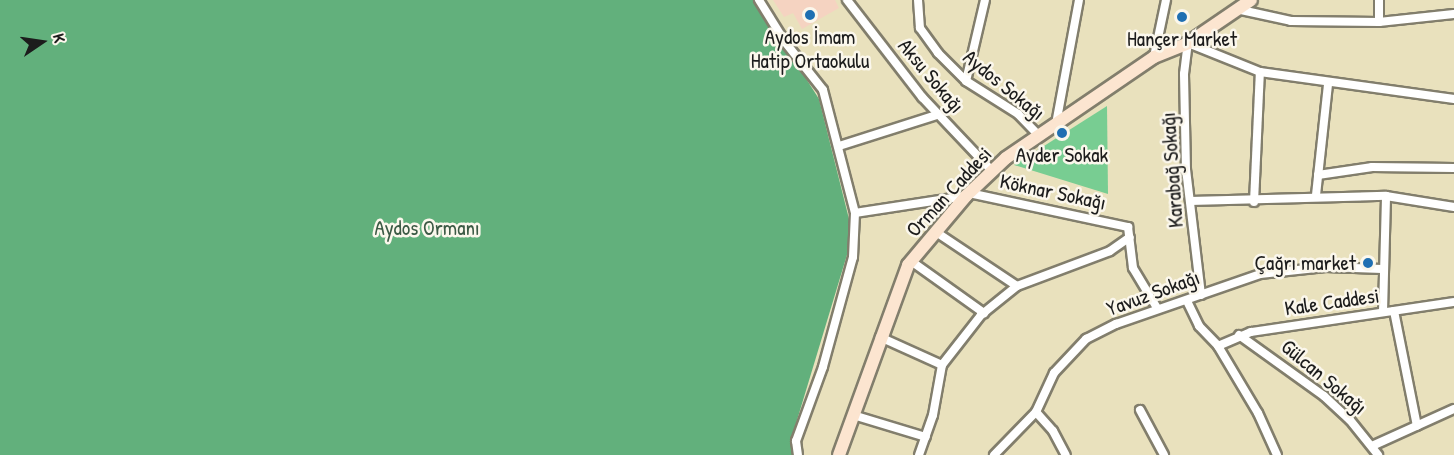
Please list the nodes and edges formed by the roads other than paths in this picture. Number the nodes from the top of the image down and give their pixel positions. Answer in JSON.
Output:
{"nodes":[{"id":1,"x":759,"y":0,"type":"edge"},
{"id":2,"x":847,"y":0,"type":"edge"},
{"id":3,"x":918,"y":0,"type":"edge"},
{"id":4,"x":985,"y":0,"type":"edge"},
{"id":5,"x":1079,"y":0,"type":"edge"},
{"id":6,"x":1166,"y":0,"type":"edge"},
{"id":7,"x":1251,"y":0,"type":"edge"},
{"id":8,"x":1379,"y":0,"type":"edge"},
{"id":9,"x":1241,"y":10,"type":"junction"},
{"id":10,"x":1454,"y":14,"type":"edge"},
{"id":11,"x":1379,"y":22,"type":"junction"},
{"id":12,"x":1188,"y":43,"type":"junction"},
{"id":13,"x":1154,"y":57,"type":"junction"},
{"id":14,"x":1260,"y":72,"type":"junction"},
{"id":15,"x":966,"y":81,"type":"junction"},
{"id":16,"x":1328,"y":84,"type":"junction"},
{"id":17,"x":1454,"y":99,"type":"edge"},
{"id":18,"x":937,"y":115,"type":"junction"},
{"id":19,"x":1056,"y":124,"type":"junction"},
{"id":20,"x":1039,"y":136,"type":"junction"},
{"id":21,"x":838,"y":146,"type":"junction"},
{"id":22,"x":1454,"y":168,"type":"edge"},
{"id":23,"x":992,"y":171,"type":"junction"},
{"id":24,"x":1318,"y":175,"type":"junction"},
{"id":25,"x":968,"y":194,"type":"junction"},
{"id":26,"x":1316,"y":195,"type":"junction"},
{"id":27,"x":1386,"y":196,"type":"junction"},
{"id":28,"x":1190,"y":201,"type":"junction"},
{"id":29,"x":1254,"y":202,"type":"junction"},
{"id":30,"x":1454,"y":207,"type":"edge"},
{"id":31,"x":855,"y":213,"type":"junction"},
{"id":32,"x":936,"y":232,"type":"junction"},
{"id":33,"x":1129,"y":232,"type":"junction"},
{"id":34,"x":911,"y":261,"type":"junction"},
{"id":35,"x":1382,"y":269,"type":"junction"},
{"id":36,"x":1017,"y":286,"type":"junction"},
{"id":37,"x":1202,"y":295,"type":"junction"},
{"id":38,"x":1187,"y":301,"type":"junction"},
{"id":39,"x":1454,"y":302,"type":"edge"},
{"id":40,"x":1157,"y":308,"type":"junction"},
{"id":41,"x":1394,"y":311,"type":"junction"},
{"id":42,"x":1383,"y":312,"type":"junction"},
{"id":43,"x":984,"y":313,"type":"junction"},
{"id":44,"x":1239,"y":335,"type":"junction"},
{"id":45,"x":880,"y":337,"type":"junction"},
{"id":46,"x":1218,"y":346,"type":"junction"},
{"id":47,"x":942,"y":365,"type":"junction"},
{"id":48,"x":1454,"y":409,"type":"edge"},
{"id":49,"x":1140,"y":410,"type":"dead end"},
{"id":50,"x":1036,"y":412,"type":"junction"},
{"id":51,"x":853,"y":415,"type":"junction"},
{"id":52,"x":1417,"y":426,"type":"junction"},
{"id":53,"x":926,"y":437,"type":"junction"},
{"id":54,"x":1372,"y":446,"type":"junction"},
{"id":55,"x":798,"y":455,"type":"edge"},
{"id":56,"x":839,"y":455,"type":"edge"},
{"id":57,"x":919,"y":455,"type":"edge"},
{"id":58,"x":994,"y":455,"type":"edge"},
{"id":59,"x":1066,"y":455,"type":"edge"},
{"id":60,"x":1164,"y":455,"type":"edge"},
{"id":61,"x":1277,"y":455,"type":"edge"},
{"id":62,"x":1378,"y":455,"type":"edge"}],
"edges":[{"from":1,"to":21,"type":"street"},
{"from":2,"to":18,"type":"street","name":"Aksu Sokağı"},
{"from":3,"to":15,"type":"street","name":"Aydos Sokağı"},
{"from":4,"to":15,"type":"street"},
{"from":5,"to":19,"type":"street"},
{"from":6,"to":13,"type":"street"},
{"from":7,"to":9,"type":"street","name":"Orman Caddesi"},
{"from":8,"to":11,"type":"street"},
{"from":9,"to":11,"type":"street"},
{"from":9,"to":12,"type":"street","name":"Orman Caddesi"},
{"from":10,"to":11,"type":"street"},
{"from":12,"to":13,"type":"street","name":"Orman Caddesi"},
{"from":12,"to":14,"type":"street"},
{"from":12,"to":28,"type":"street","name":"Karabağ Sokağı"},
{"from":13,"to":19,"type":"street","name":"Orman Caddesi"},
{"from":14,"to":16,"type":"street"},
{"from":14,"to":29,"type":"street"},
{"from":15,"to":20,"type":"street","name":"Aydos Sokağı"},
{"from":16,"to":17,"type":"street"},
{"from":16,"to":24,"type":"street"},
{"from":18,"to":21,"type":"street"},
{"from":18,"to":23,"type":"street","name":"Aksu Sokağı"},
{"from":19,"to":20,"type":"street","name":"Orman Caddesi"},
{"from":20,"to":23,"type":"street","name":"Orman Caddesi"},
{"from":21,"to":31,"type":"street"},
{"from":22,"to":24,"type":"street"},
{"from":23,"to":25,"type":"street","name":"Orman Caddesi"},
{"from":24,"to":26,"type":"street"},
{"from":25,"to":31,"type":"street"},
{"from":25,"to":32,"type":"street","name":"Orman Caddesi"},
{"from":25,"to":33,"type":"street","name":"Köknar Sokağı"},
{"from":26,"to":27,"type":"street"},
{"from":26,"to":29,"type":"street"},
{"from":27,"to":30,"type":"street"},
{"from":27,"to":35,"type":"street"},
{"from":28,"to":29,"type":"street"},
{"from":28,"to":37,"type":"street","name":"Karabağ Sokağı"},
{"from":31,"to":55,"type":"street"},
{"from":32,"to":34,"type":"street","name":"Orman Caddesi"},
{"from":32,"to":36,"type":"street"},
{"from":33,"to":36,"type":"street"},
{"from":33,"to":40,"type":"street"},
{"from":34,"to":43,"type":"street"},
{"from":34,"to":45,"type":"street","name":"Orman Caddesi"},
{"from":35,"to":37,"type":"street","name":"Yavuz Sokağı"},
{"from":35,"to":42,"type":"street"},
{"from":36,"to":43,"type":"street"},
{"from":37,"to":38,"type":"street","name":"Yavuz Sokağı"},
{"from":38,"to":40,"type":"street","name":"Yavuz Sokağı"},
{"from":38,"to":46,"type":"street"},
{"from":39,"to":41,"type":"street","name":"Kale Caddesi"},
{"from":40,"to":50,"type":"street","name":"Yavuz Sokağı"},
{"from":41,"to":42,"type":"street","name":"Kale Caddesi"},
{"from":41,"to":52,"type":"street"},
{"from":42,"to":44,"type":"street","name":"Kale Caddesi"},
{"from":43,"to":47,"type":"street"},
{"from":44,"to":46,"type":"street","name":"Kale Caddesi"},
{"from":44,"to":54,"type":"street","name":"Gülcan Sokağı"},
{"from":45,"to":47,"type":"street"},
{"from":45,"to":51,"type":"street","name":"Orman Caddesi"},
{"from":46,"to":61,"type":"street"},
{"from":47,"to":53,"type":"street"},
{"from":48,"to":52,"type":"street"},
{"from":49,"to":60,"type":"street"},
{"from":50,"to":58,"type":"street","name":"Yavuz Sokağı"},
{"from":50,"to":59,"type":"street"},
{"from":51,"to":53,"type":"street"},
{"from":51,"to":56,"type":"street","name":"Orman Caddesi"},
{"from":52,"to":54,"type":"street"},
{"from":53,"to":57,"type":"street"},
{"from":54,"to":62,"type":"street","name":"Gülcan Sokağı"}]}
